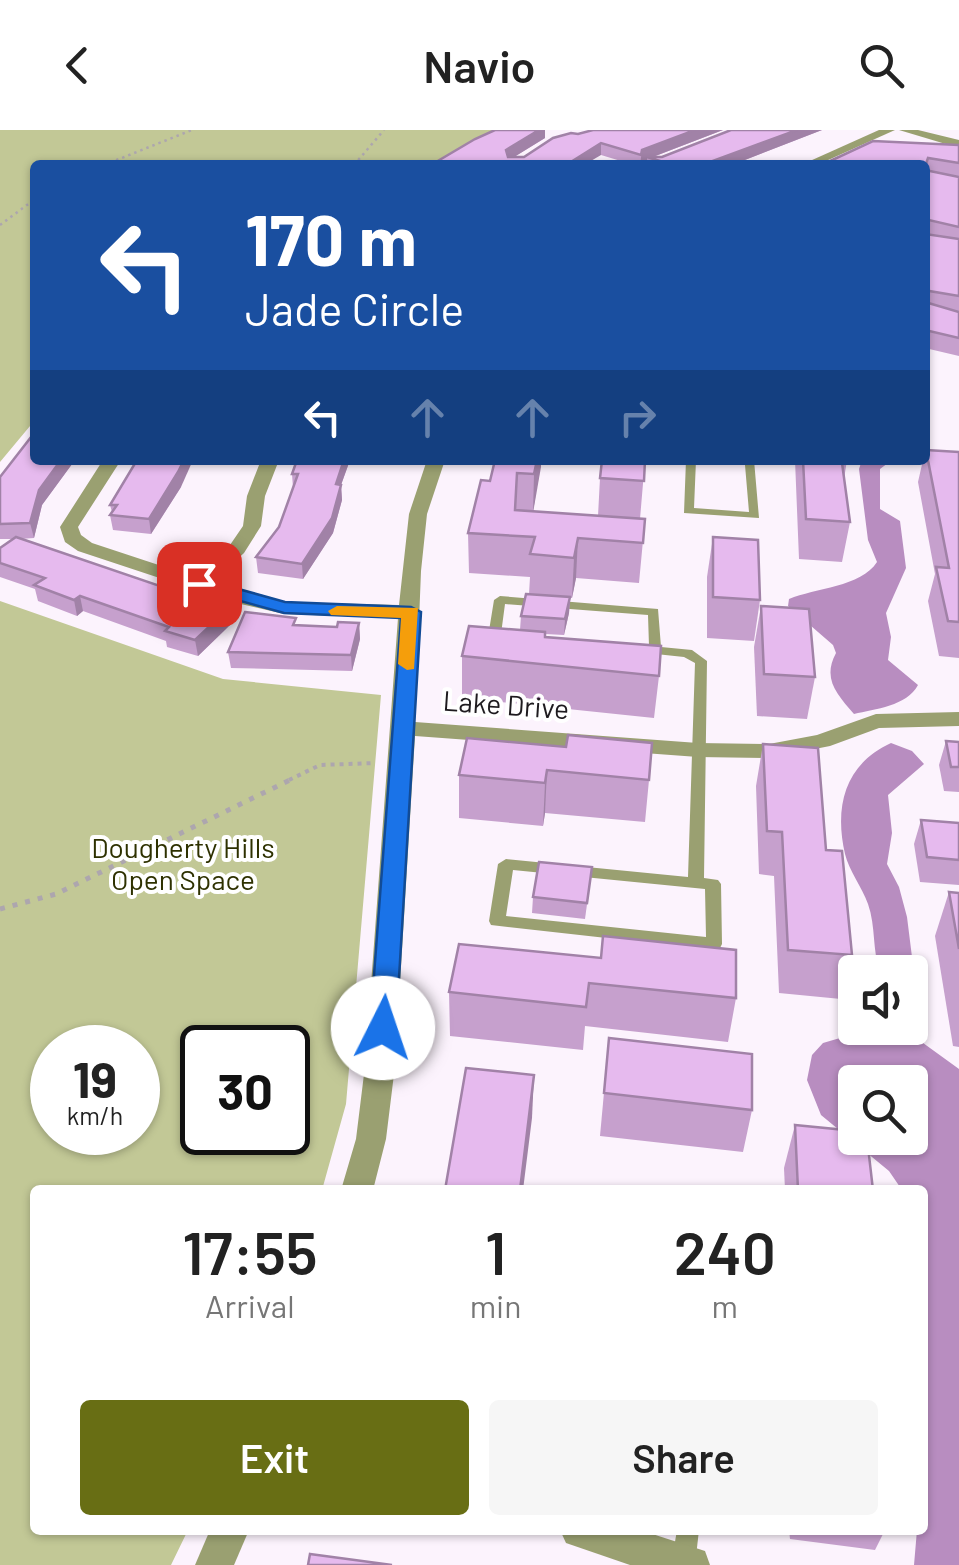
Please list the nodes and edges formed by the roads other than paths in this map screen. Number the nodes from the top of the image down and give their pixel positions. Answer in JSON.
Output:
{"nodes":[{"id":1,"x":889,"y":130,"type":"edge"},
{"id":2,"x":905,"y":130,"type":"edge"},
{"id":3,"x":959,"y":144,"type":"edge"},
{"id":4,"x":819,"y":160,"type":"edge"},
{"id":5,"x":109,"y":465,"type":"edge"},
{"id":6,"x":268,"y":465,"type":"edge"},
{"id":7,"x":434,"y":465,"type":"edge"},
{"id":8,"x":691,"y":465,"type":"edge"},
{"id":9,"x":750,"y":465,"type":"edge"},
{"id":10,"x":199,"y":584,"type":"junction"},
{"id":11,"x":411,"y":612,"type":"junction"},
{"id":12,"x":530,"y":640,"type":"edge"},
{"id":13,"x":620,"y":648,"type":"edge"},
{"id":14,"x":656,"y":650,"type":"junction"},
{"id":15,"x":959,"y":718,"type":"edge"},
{"id":16,"x":403,"y":728,"type":"junction"},
{"id":17,"x":698,"y":750,"type":"junction"},
{"id":18,"x":696,"y":882,"type":"junction"},
{"id":19,"x":358,"y":1185,"type":"edge"},
{"id":20,"x":228,"y":1535,"type":"edge"},
{"id":21,"x":600,"y":1535,"type":"edge"},
{"id":22,"x":687,"y":1556,"type":"edge"},
{"id":23,"x":214,"y":1565,"type":"edge"}],
"edges":[{"from":1,"to":4,"type":"street"},
{"from":2,"to":3,"type":"street"},
{"from":5,"to":10,"type":"street"},
{"from":6,"to":10,"type":"street"},
{"from":7,"to":11,"type":"street"},
{"from":8,"to":9,"type":"lane"},
{"from":10,"to":11,"type":"street"},
{"from":11,"to":16,"type":"street"},
{"from":12,"to":14,"type":"lane"},
{"from":13,"to":14,"type":"lane"},
{"from":14,"to":17,"type":"lane"},
{"from":15,"to":17,"type":"street","name":"Lake Drive"},
{"from":16,"to":17,"type":"street","name":"Lake Drive"},
{"from":16,"to":19,"type":"street"},
{"from":17,"to":18,"type":"lane"},
{"from":18,"to":18,"type":"lane"},
{"from":20,"to":23,"type":"street"},
{"from":21,"to":22,"type":"street"}]}
